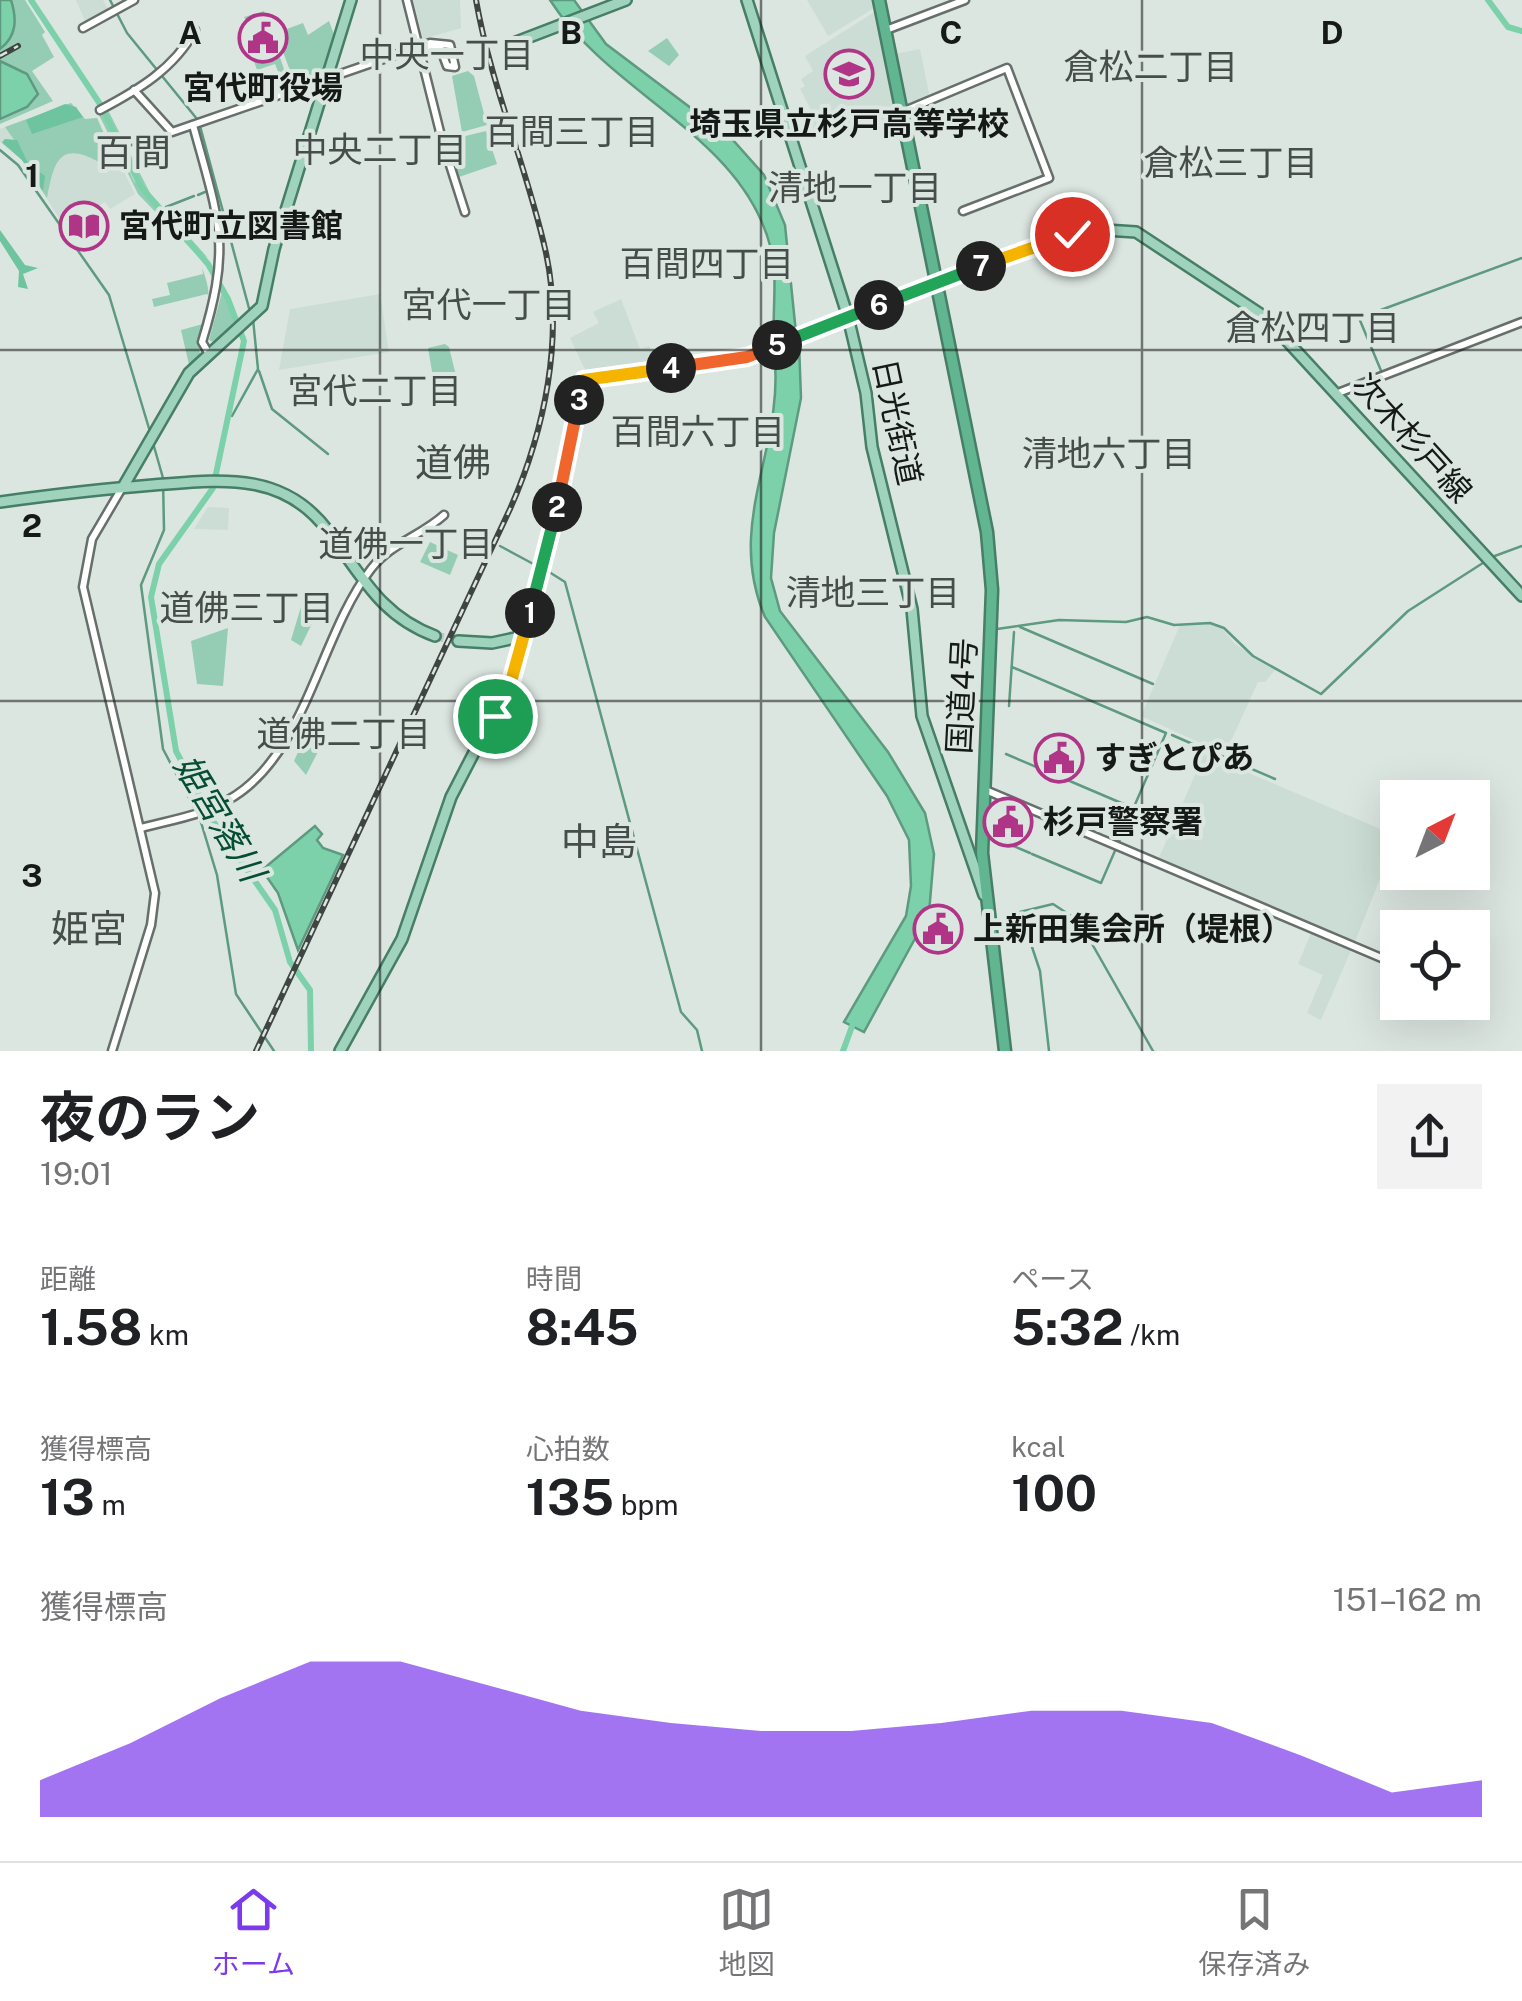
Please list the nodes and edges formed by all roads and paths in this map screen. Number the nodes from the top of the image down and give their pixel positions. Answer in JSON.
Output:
{"nodes":[{"id":1,"x":134,"y":0,"type":"edge"},
{"id":2,"x":351,"y":0,"type":"edge"},
{"id":3,"x":407,"y":0,"type":"edge"},
{"id":4,"x":626,"y":0,"type":"edge"},
{"id":5,"x":747,"y":0,"type":"edge"},
{"id":6,"x":880,"y":0,"type":"edge"},
{"id":7,"x":964,"y":0,"type":"edge"},
{"id":8,"x":83,"y":28,"type":"dead end"},
{"id":9,"x":195,"y":30,"type":"dead end"},
{"id":10,"x":886,"y":30,"type":"junction"},
{"id":11,"x":518,"y":42,"type":"dead end"},
{"id":12,"x":420,"y":47,"type":"junction"},
{"id":13,"x":327,"y":79,"type":"junction"},
{"id":14,"x":134,"y":90,"type":"junction"},
{"id":15,"x":104,"y":108,"type":"dead end"},
{"id":16,"x":902,"y":112,"type":"junction"},
{"id":17,"x":197,"y":124,"type":"junction"},
{"id":18,"x":963,"y":211,"type":"dead end"},
{"id":19,"x":465,"y":212,"type":"dead end"},
{"id":20,"x":937,"y":282,"type":"junction"},
{"id":21,"x":848,"y":317,"type":"junction"},
{"id":22,"x":1522,"y":322,"type":"edge"},
{"id":23,"x":209,"y":354,"type":"junction"},
{"id":24,"x":1338,"y":393,"type":"junction"},
{"id":25,"x":123,"y":487,"type":"junction"},
{"id":26,"x":0,"y":502,"type":"edge"},
{"id":27,"x":444,"y":514,"type":"dead end"},
{"id":28,"x":362,"y":582,"type":"junction"},
{"id":29,"x":1522,"y":596,"type":"edge"},
{"id":30,"x":435,"y":636,"type":"tunnel mouth"},
{"id":31,"x":524,"y":636,"type":"junction"},
{"id":32,"x":458,"y":641,"type":"tunnel mouth"},
{"id":33,"x":982,"y":788,"type":"junction"},
{"id":34,"x":141,"y":828,"type":"junction"},
{"id":35,"x":980,"y":860,"type":"junction"},
{"id":36,"x":1380,"y":957,"type":"edge"},
{"id":37,"x":112,"y":1051,"type":"edge"},
{"id":38,"x":340,"y":1051,"type":"edge"},
{"id":39,"x":1005,"y":1051,"type":"edge"}],
"edges":[{"from":1,"to":8,"type":"street"},
{"from":2,"to":13,"type":"main road"},
{"from":3,"to":12,"type":"street"},
{"from":4,"to":11,"type":"main road"},
{"from":5,"to":21,"type":"main road","name":"日光街道"},
{"from":6,"to":10,"type":"highway","name":"国道4号"},
{"from":7,"to":10,"type":"street"},
{"from":9,"to":14,"type":"street"},
{"from":10,"to":16,"type":"highway","name":"国道4号"},
{"from":12,"to":12,"type":"street"},
{"from":12,"to":13,"type":"street"},
{"from":12,"to":19,"type":"street"},
{"from":13,"to":17,"type":"street"},
{"from":13,"to":23,"type":"main road"},
{"from":14,"to":15,"type":"street"},
{"from":14,"to":17,"type":"street"},
{"from":16,"to":18,"type":"street"},
{"from":16,"to":20,"type":"highway","name":"国道4号"},
{"from":17,"to":23,"type":"street"},
{"from":20,"to":21,"type":"main road","name":"次木杉戸線"},
{"from":20,"to":24,"type":"main road","name":"次木杉戸線"},
{"from":20,"to":33,"type":"highway","name":"国道4号"},
{"from":21,"to":31,"type":"main road","name":"次木杉戸線"},
{"from":21,"to":35,"type":"main road","name":"日光街道"},
{"from":22,"to":24,"type":"street"},
{"from":23,"to":25,"type":"main road"},
{"from":24,"to":29,"type":"main road","name":"次木杉戸線"},
{"from":25,"to":26,"type":"main road"},
{"from":25,"to":28,"type":"main road"},
{"from":25,"to":34,"type":"street"},
{"from":27,"to":28,"type":"street"},
{"from":28,"to":30,"type":"main road"},
{"from":28,"to":34,"type":"street"},
{"from":31,"to":32,"type":"main road"},
{"from":31,"to":38,"type":"main road"},
{"from":33,"to":35,"type":"highway","name":"国道4号"},
{"from":33,"to":36,"type":"street"},
{"from":34,"to":37,"type":"street"},
{"from":35,"to":39,"type":"highway","name":"日光街道"}]}
